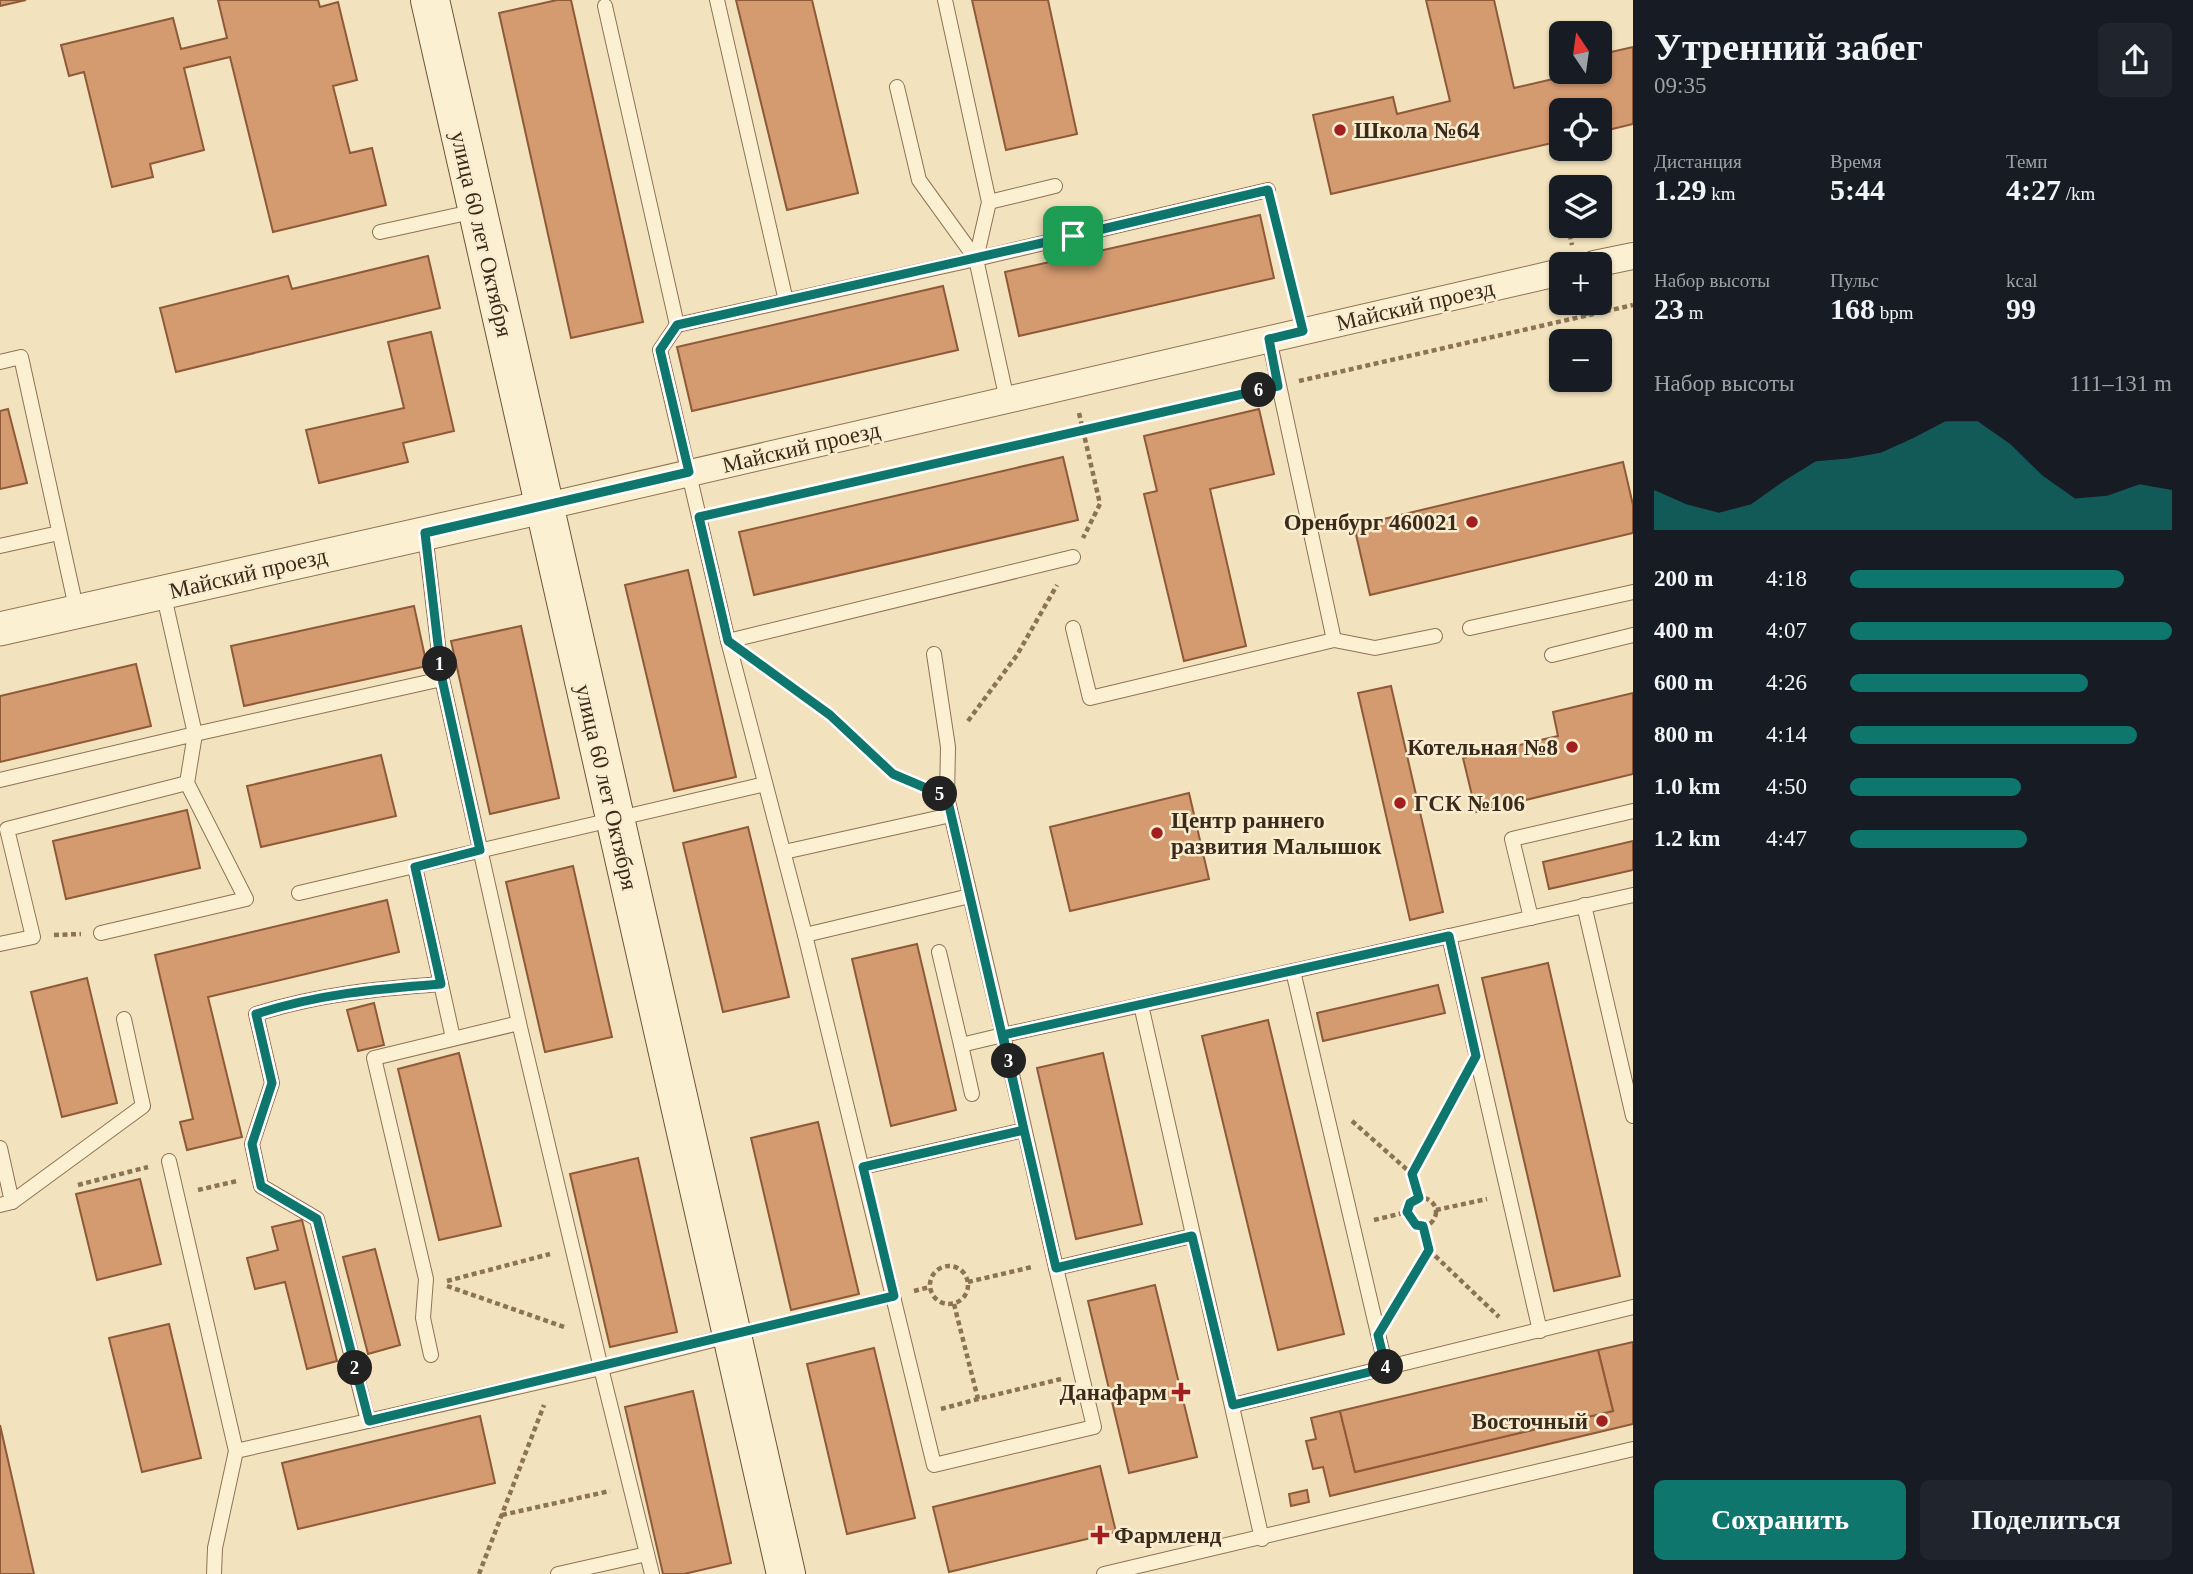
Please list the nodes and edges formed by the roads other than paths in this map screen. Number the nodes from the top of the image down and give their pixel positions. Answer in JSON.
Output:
{"nodes":[{"id":1,"x":430,"y":0,"type":"edge"},
{"id":2,"x":717,"y":0,"type":"edge"},
{"id":3,"x":945,"y":0,"type":"edge"},
{"id":4,"x":605,"y":6,"type":"dead end"},
{"id":5,"x":897,"y":87,"type":"dead end"},
{"id":6,"x":1055,"y":186,"type":"dead end"},
{"id":7,"x":1268,"y":190,"type":"road end"},
{"id":8,"x":989,"y":202,"type":"junction"},
{"id":9,"x":477,"y":210,"type":"junction"},
{"id":10,"x":380,"y":232,"type":"dead end"},
{"id":11,"x":1633,"y":256,"type":"edge"},
{"id":12,"x":976,"y":259,"type":"junction"},
{"id":13,"x":1612,"y":260,"type":"edge"},
{"id":14,"x":1549,"y":275,"type":"edge"},
{"id":15,"x":786,"y":301,"type":"junction"},
{"id":16,"x":677,"y":325,"type":"junction"},
{"id":17,"x":1269,"y":339,"type":"junction"},
{"id":18,"x":0,"y":362,"type":"edge"},
{"id":19,"x":1007,"y":400,"type":"junction"},
{"id":20,"x":689,"y":472,"type":"junction"},
{"id":21,"x":543,"y":507,"type":"junction"},
{"id":22,"x":59,"y":533,"type":"junction"},
{"id":23,"x":425,"y":533,"type":"junction"},
{"id":24,"x":0,"y":546,"type":"edge"},
{"id":25,"x":1073,"y":557,"type":"dead end"},
{"id":26,"x":163,"y":592,"type":"junction"},
{"id":27,"x":1633,"y":592,"type":"edge"},
{"id":28,"x":76,"y":612,"type":"junction"},
{"id":29,"x":1073,"y":628,"type":"dead end"},
{"id":30,"x":1470,"y":628,"type":"dead end"},
{"id":31,"x":0,"y":629,"type":"edge"},
{"id":32,"x":1633,"y":635,"type":"edge"},
{"id":33,"x":1435,"y":636,"type":"dead end"},
{"id":34,"x":1334,"y":640,"type":"junction"},
{"id":35,"x":728,"y":641,"type":"junction"},
{"id":36,"x":934,"y":654,"type":"dead end"},
{"id":37,"x":1552,"y":655,"type":"dead end"},
{"id":38,"x":442,"y":679,"type":"junction"},
{"id":39,"x":195,"y":734,"type":"junction"},
{"id":40,"x":0,"y":780,"type":"edge"},
{"id":41,"x":187,"y":783,"type":"junction"},
{"id":42,"x":765,"y":784,"type":"junction"},
{"id":43,"x":1633,"y":811,"type":"edge"},
{"id":44,"x":951,"y":815,"type":"junction"},
{"id":45,"x":615,"y":820,"type":"junction"},
{"id":46,"x":480,"y":850,"type":"junction"},
{"id":47,"x":784,"y":852,"type":"junction"},
{"id":48,"x":415,"y":867,"type":"junction"},
{"id":49,"x":299,"y":893,"type":"dead end"},
{"id":50,"x":1633,"y":895,"type":"edge"},
{"id":51,"x":970,"y":896,"type":"junction"},
{"id":52,"x":1584,"y":905,"type":"junction"},
{"id":53,"x":1531,"y":918,"type":"junction"},
{"id":54,"x":101,"y":933,"type":"road end"},
{"id":55,"x":805,"y":935,"type":"junction"},
{"id":56,"x":1449,"y":936,"type":"junction"},
{"id":57,"x":0,"y":944,"type":"edge"},
{"id":58,"x":939,"y":952,"type":"dead end"},
{"id":59,"x":1293,"y":971,"type":"junction"},
{"id":60,"x":441,"y":984,"type":"junction"},
{"id":61,"x":1140,"y":1005,"type":"junction"},
{"id":62,"x":124,"y":1019,"type":"dead end"},
{"id":63,"x":519,"y":1023,"type":"junction"},
{"id":64,"x":1003,"y":1035,"type":"junction"},
{"id":65,"x":453,"y":1038,"type":"junction"},
{"id":66,"x":961,"y":1045,"type":"junction"},
{"id":67,"x":972,"y":1094,"type":"dead end"},
{"id":68,"x":1633,"y":1116,"type":"edge"},
{"id":69,"x":1024,"y":1130,"type":"junction"},
{"id":70,"x":0,"y":1148,"type":"edge"},
{"id":71,"x":169,"y":1161,"type":"road end"},
{"id":72,"x":863,"y":1167,"type":"junction"},
{"id":73,"x":6,"y":1203,"type":"edge"},
{"id":74,"x":1192,"y":1236,"type":"junction"},
{"id":75,"x":1056,"y":1268,"type":"junction"},
{"id":76,"x":1633,"y":1307,"type":"edge"},
{"id":77,"x":1540,"y":1331,"type":"junction"},
{"id":78,"x":732,"y":1335,"type":"junction"},
{"id":79,"x":431,"y":1355,"type":"dead end"},
{"id":80,"x":601,"y":1368,"type":"junction"},
{"id":81,"x":1386,"y":1368,"type":"junction"},
{"id":82,"x":1233,"y":1405,"type":"junction"},
{"id":83,"x":369,"y":1421,"type":"junction"},
{"id":84,"x":1633,"y":1449,"type":"edge"},
{"id":85,"x":236,"y":1451,"type":"junction"},
{"id":86,"x":1262,"y":1539,"type":"junction"},
{"id":87,"x":647,"y":1554,"type":"junction"},
{"id":88,"x":214,"y":1574,"type":"edge"},
{"id":89,"x":558,"y":1574,"type":"edge"},
{"id":90,"x":652,"y":1574,"type":"edge"},
{"id":91,"x":786,"y":1574,"type":"edge"},
{"id":92,"x":1104,"y":1574,"type":"edge"}],
"edges":[{"from":1,"to":9,"type":"main road","name":"улица 60 лет Октября"},
{"from":2,"to":15,"type":"lane"},
{"from":3,"to":8,"type":"lane"},
{"from":4,"to":16,"type":"lane"},
{"from":5,"to":12,"type":"lane"},
{"from":6,"to":8,"type":"lane"},
{"from":7,"to":12,"type":"lane"},
{"from":8,"to":12,"type":"lane"},
{"from":9,"to":10,"type":"lane"},
{"from":9,"to":21,"type":"main road","name":"улица 60 лет Октября"},
{"from":11,"to":13,"type":"street"},
{"from":12,"to":15,"type":"lane"},
{"from":12,"to":19,"type":"lane"},
{"from":14,"to":17,"type":"street","name":"Майский проезд"},
{"from":15,"to":16,"type":"lane"},
{"from":16,"to":20,"type":"lane"},
{"from":17,"to":19,"type":"street","name":"Майский проезд"},
{"from":17,"to":34,"type":"lane"},
{"from":18,"to":22,"type":"lane"},
{"from":19,"to":20,"type":"street","name":"Майский проезд"},
{"from":20,"to":21,"type":"street","name":"Майский проезд"},
{"from":20,"to":35,"type":"lane"},
{"from":21,"to":23,"type":"street","name":"Майский проезд"},
{"from":21,"to":45,"type":"main road","name":"улица 60 лет Октября"},
{"from":22,"to":24,"type":"lane"},
{"from":22,"to":28,"type":"lane"},
{"from":23,"to":26,"type":"street","name":"Майский проезд"},
{"from":23,"to":38,"type":"lane"},
{"from":25,"to":35,"type":"lane"},
{"from":26,"to":28,"type":"street","name":"Майский проезд"},
{"from":26,"to":39,"type":"lane"},
{"from":27,"to":30,"type":"lane"},
{"from":28,"to":31,"type":"street","name":"Майский проезд"},
{"from":29,"to":34,"type":"lane"},
{"from":32,"to":37,"type":"lane"},
{"from":33,"to":34,"type":"lane"},
{"from":35,"to":42,"type":"lane"},
{"from":36,"to":44,"type":"lane"},
{"from":38,"to":39,"type":"lane"},
{"from":38,"to":46,"type":"lane"},
{"from":39,"to":40,"type":"lane"},
{"from":39,"to":41,"type":"lane"},
{"from":41,"to":54,"type":"lane"},
{"from":41,"to":57,"type":"lane"},
{"from":42,"to":45,"type":"lane"},
{"from":42,"to":47,"type":"lane"},
{"from":43,"to":53,"type":"lane"},
{"from":44,"to":47,"type":"lane"},
{"from":44,"to":51,"type":"lane"},
{"from":45,"to":46,"type":"lane"},
{"from":45,"to":78,"type":"main road","name":"улица 60 лет Октября"},
{"from":46,"to":48,"type":"lane"},
{"from":46,"to":63,"type":"lane"},
{"from":47,"to":55,"type":"lane"},
{"from":48,"to":49,"type":"lane"},
{"from":48,"to":60,"type":"lane"},
{"from":50,"to":52,"type":"lane"},
{"from":51,"to":55,"type":"lane"},
{"from":51,"to":64,"type":"lane"},
{"from":52,"to":53,"type":"lane"},
{"from":52,"to":68,"type":"lane"},
{"from":53,"to":56,"type":"lane"},
{"from":55,"to":72,"type":"lane"},
{"from":56,"to":59,"type":"lane"},
{"from":56,"to":77,"type":"lane"},
{"from":58,"to":66,"type":"lane"},
{"from":59,"to":61,"type":"lane"},
{"from":59,"to":81,"type":"lane"},
{"from":60,"to":65,"type":"lane"},
{"from":60,"to":83,"type":"lane"},
{"from":61,"to":64,"type":"lane"},
{"from":61,"to":74,"type":"lane"},
{"from":62,"to":73,"type":"lane"},
{"from":63,"to":65,"type":"lane"},
{"from":63,"to":80,"type":"lane"},
{"from":64,"to":66,"type":"lane"},
{"from":64,"to":69,"type":"lane"},
{"from":65,"to":79,"type":"lane"},
{"from":66,"to":67,"type":"lane"},
{"from":69,"to":72,"type":"lane"},
{"from":69,"to":75,"type":"lane"},
{"from":70,"to":73,"type":"lane"},
{"from":71,"to":85,"type":"lane"},
{"from":72,"to":75,"type":"lane"},
{"from":74,"to":75,"type":"lane"},
{"from":74,"to":82,"type":"lane"},
{"from":76,"to":77,"type":"lane"},
{"from":77,"to":81,"type":"lane"},
{"from":78,"to":80,"type":"lane"},
{"from":78,"to":91,"type":"main road","name":"улица 60 лет Октября"},
{"from":80,"to":83,"type":"lane"},
{"from":80,"to":87,"type":"lane"},
{"from":81,"to":82,"type":"lane"},
{"from":82,"to":86,"type":"lane"},
{"from":83,"to":85,"type":"lane"},
{"from":84,"to":86,"type":"lane"},
{"from":85,"to":88,"type":"lane"},
{"from":86,"to":92,"type":"lane"},
{"from":87,"to":89,"type":"lane"},
{"from":87,"to":90,"type":"lane"}]}
